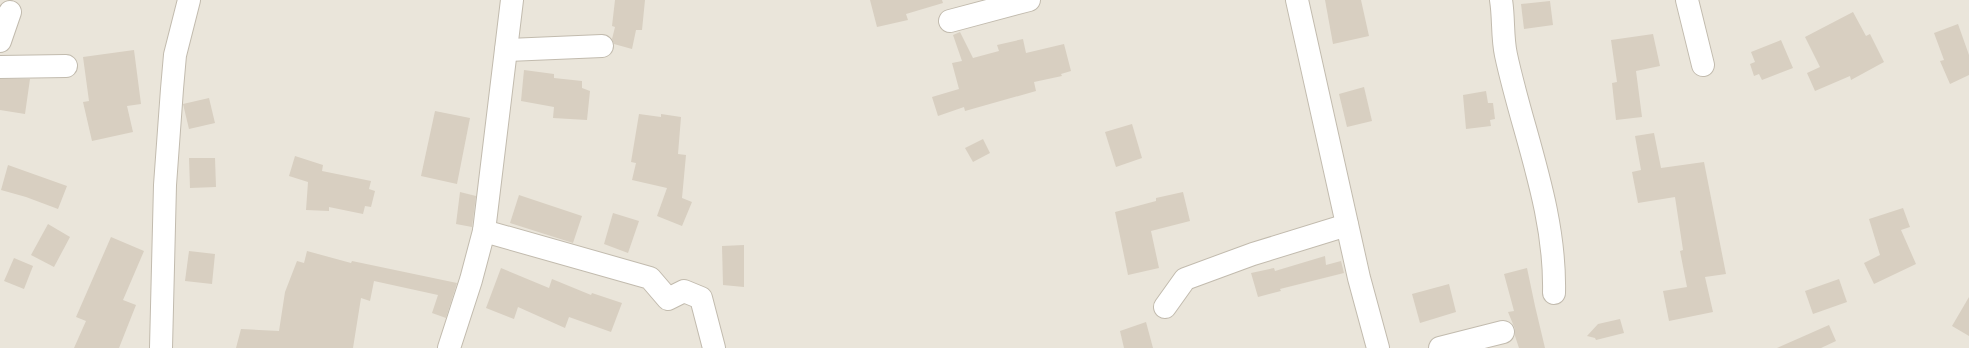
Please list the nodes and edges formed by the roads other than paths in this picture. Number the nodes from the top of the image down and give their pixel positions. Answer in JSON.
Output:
{"nodes":[{"id":1,"x":189,"y":0,"type":"edge"},
{"id":2,"x":512,"y":0,"type":"edge"},
{"id":3,"x":1297,"y":0,"type":"edge"},
{"id":4,"x":1500,"y":0,"type":"edge"},
{"id":5,"x":1687,"y":0,"type":"edge"},
{"id":6,"x":1020,"y":1,"type":"edge"},
{"id":7,"x":10,"y":12,"type":"dead end"},
{"id":8,"x":950,"y":21,"type":"dead end"},
{"id":9,"x":0,"y":41,"type":"edge"},
{"id":10,"x":602,"y":46,"type":"dead end"},
{"id":11,"x":506,"y":50,"type":"junction"},
{"id":12,"x":1703,"y":65,"type":"dead end"},
{"id":13,"x":66,"y":66,"type":"dead end"},
{"id":14,"x":0,"y":67,"type":"edge"},
{"id":15,"x":1347,"y":225,"type":"junction"},
{"id":16,"x":484,"y":231,"type":"junction"},
{"id":17,"x":1554,"y":293,"type":"dead end"},
{"id":18,"x":1165,"y":307,"type":"dead end"},
{"id":19,"x":1503,"y":332,"type":"dead end"},
{"id":20,"x":161,"y":348,"type":"edge"},
{"id":21,"x":449,"y":348,"type":"edge"},
{"id":22,"x":714,"y":348,"type":"edge"},
{"id":23,"x":1378,"y":348,"type":"edge"},
{"id":24,"x":1440,"y":348,"type":"edge"}],
"edges":[{"from":1,"to":20,"type":"street"},
{"from":2,"to":11,"type":"street"},
{"from":3,"to":15,"type":"street"},
{"from":4,"to":17,"type":"street"},
{"from":5,"to":12,"type":"street"},
{"from":6,"to":8,"type":"street"},
{"from":7,"to":9,"type":"street"},
{"from":10,"to":11,"type":"street"},
{"from":11,"to":16,"type":"street"},
{"from":13,"to":14,"type":"street"},
{"from":15,"to":18,"type":"street"},
{"from":15,"to":23,"type":"street"},
{"from":16,"to":21,"type":"street"},
{"from":16,"to":22,"type":"street"},
{"from":19,"to":24,"type":"street"}]}
